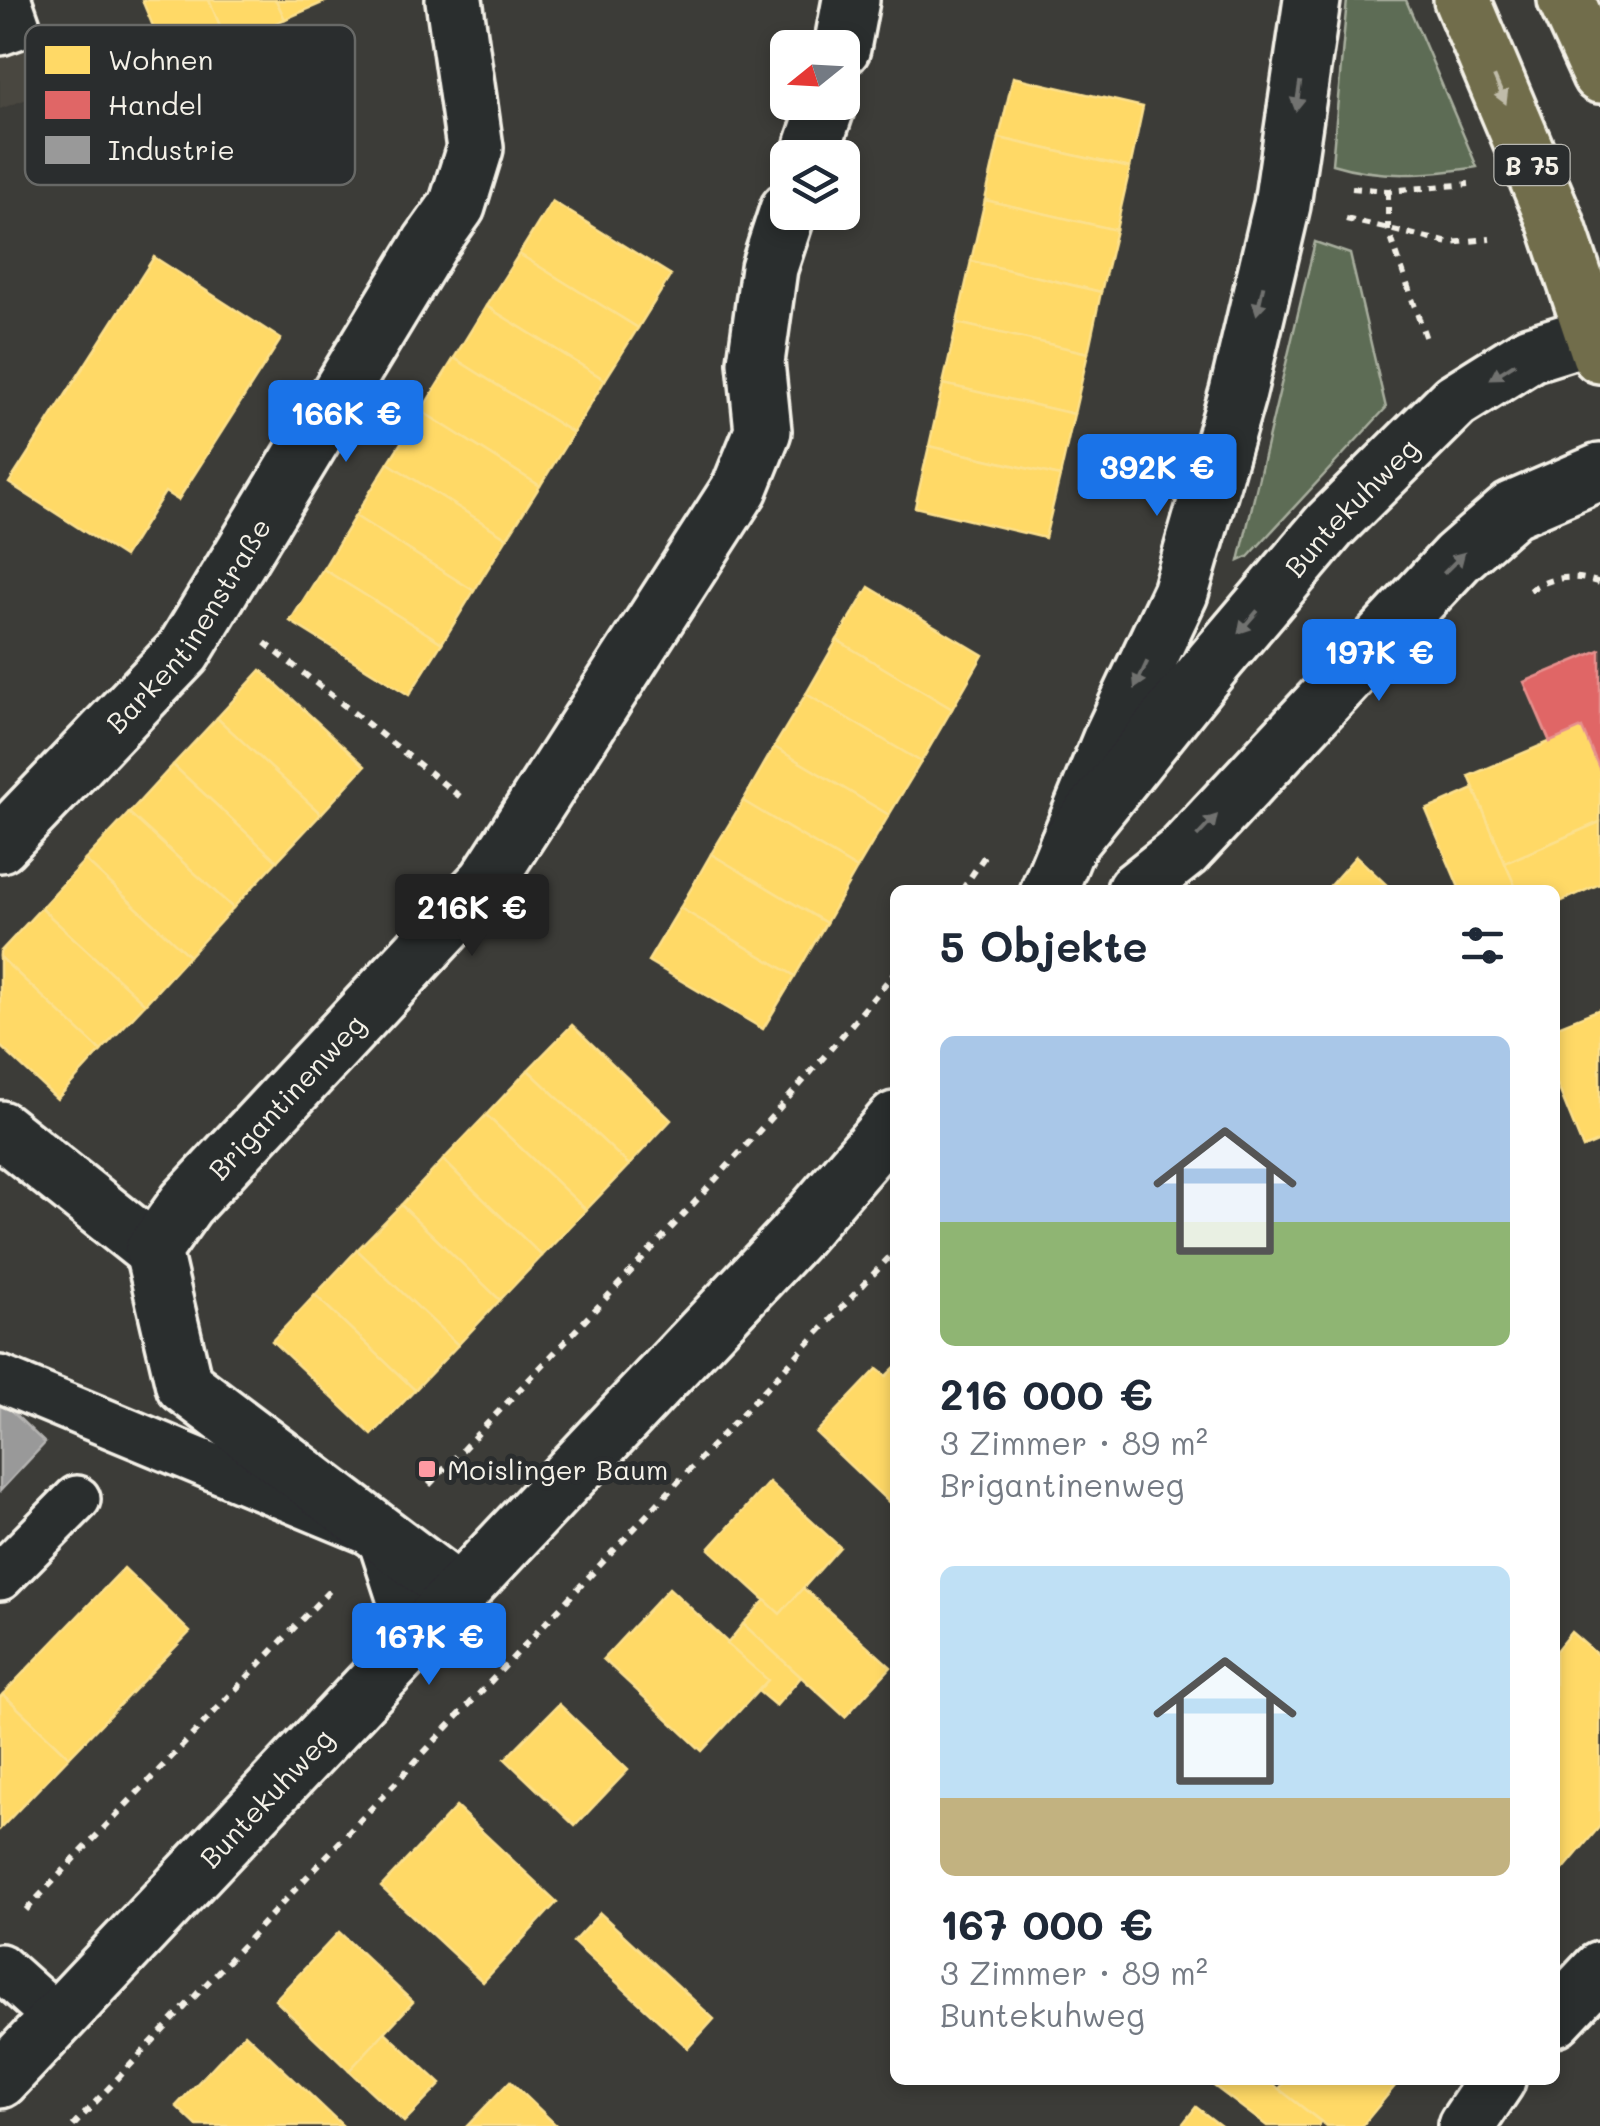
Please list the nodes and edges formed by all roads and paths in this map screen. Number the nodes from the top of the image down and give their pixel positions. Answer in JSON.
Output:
{"nodes":[{"id":1,"x":8,"y":0,"type":"edge"},
{"id":2,"x":454,"y":0,"type":"edge"},
{"id":3,"x":852,"y":0,"type":"edge"},
{"id":4,"x":1312,"y":0,"type":"edge"},
{"id":5,"x":1462,"y":0,"type":"edge"},
{"id":6,"x":1566,"y":0,"type":"edge"},
{"id":7,"x":846,"y":30,"type":"edge"},
{"id":8,"x":0,"y":32,"type":"edge"},
{"id":9,"x":1600,"y":75,"type":"edge"},
{"id":10,"x":1531,"y":164,"type":"junction"},
{"id":11,"x":1285,"y":182,"type":"junction"},
{"id":12,"x":1388,"y":191,"type":"junction"},
{"id":13,"x":1388,"y":229,"type":"dead end"},
{"id":14,"x":781,"y":230,"type":"edge"},
{"id":15,"x":1598,"y":340,"type":"edge"},
{"id":16,"x":1600,"y":472,"type":"edge"},
{"id":17,"x":212,"y":602,"type":"junction"},
{"id":18,"x":514,"y":839,"type":"junction"},
{"id":19,"x":0,"y":844,"type":"edge"},
{"id":20,"x":1059,"y":867,"type":"edge"},
{"id":21,"x":1140,"y":885,"type":"edge"},
{"id":22,"x":890,"y":978,"type":"edge"},
{"id":23,"x":890,"y":1126,"type":"edge"},
{"id":24,"x":0,"y":1129,"type":"edge"},
{"id":25,"x":153,"y":1250,"type":"junction"},
{"id":26,"x":890,"y":1257,"type":"edge"},
{"id":27,"x":0,"y":1379,"type":"edge"},
{"id":28,"x":76,"y":1499,"type":"dead end"},
{"id":29,"x":380,"y":1536,"type":"junction"},
{"id":30,"x":0,"y":1576,"type":"edge"},
{"id":31,"x":460,"y":1594,"type":"junction"},
{"id":32,"x":414,"y":1642,"type":"junction"},
{"id":33,"x":14,"y":1924,"type":"dead end"},
{"id":34,"x":0,"y":1966,"type":"edge"},
{"id":35,"x":1600,"y":1970,"type":"edge"},
{"id":36,"x":1560,"y":2013,"type":"edge"},
{"id":37,"x":58,"y":2019,"type":"junction"},
{"id":38,"x":0,"y":2080,"type":"edge"},
{"id":39,"x":1494,"y":2085,"type":"edge"},
{"id":40,"x":73,"y":2126,"type":"edge"},
{"id":41,"x":1466,"y":2126,"type":"edge"}],
"edges":[{"from":1,"to":8,"type":"lane"},
{"from":2,"to":17,"type":"main road","name":"Barkentinenstraße"},
{"from":3,"to":7,"type":"main road"},
{"from":4,"to":11,"type":"main road","one_way":true},
{"from":5,"to":10,"type":"main road","number":"B 75","one_way":true},
{"from":6,"to":9,"type":"main road"},
{"from":10,"to":12,"type":"path"},
{"from":10,"to":15,"type":"main road","number":"B 75"},
{"from":11,"to":12,"type":"path"},
{"from":11,"to":20,"type":"main road","one_way":true},
{"from":12,"to":13,"type":"path"},
{"from":14,"to":18,"type":"main road","name":"Brigantinenweg"},
{"from":15,"to":20,"type":"main road","name":"Buntekuhweg","one_way":true},
{"from":21,"to":16,"type":"main road","one_way":true},
{"from":17,"to":18,"type":"path"},
{"from":17,"to":19,"type":"main road","name":"Barkentinenstraße"},
{"from":18,"to":25,"type":"main road","name":"Brigantinenweg"},
{"from":22,"to":29,"type":"path"},
{"from":23,"to":31,"type":"main road","name":"Buntekuhweg"},
{"from":24,"to":25,"type":"main road"},
{"from":25,"to":29,"type":"main road"},
{"from":26,"to":40,"type":"path"},
{"from":27,"to":29,"type":"lane"},
{"from":28,"to":30,"type":"lane"},
{"from":29,"to":31,"type":"main road"},
{"from":29,"to":32,"type":"lane"},
{"from":29,"to":33,"type":"path"},
{"from":31,"to":32,"type":"main road","name":"Buntekuhweg"},
{"from":32,"to":37,"type":"main road","name":"Buntekuhweg"},
{"from":34,"to":37,"type":"lane"},
{"from":35,"to":36,"type":"main road"},
{"from":37,"to":38,"type":"main road","name":"Buntekuhweg"},
{"from":39,"to":41,"type":"main road"}]}
